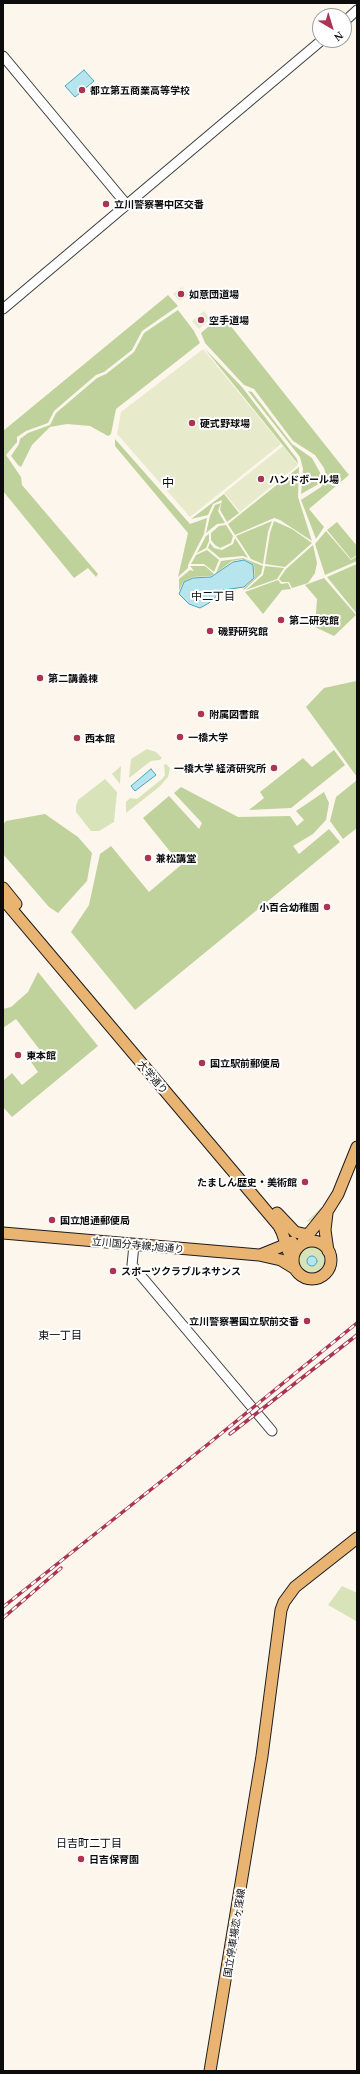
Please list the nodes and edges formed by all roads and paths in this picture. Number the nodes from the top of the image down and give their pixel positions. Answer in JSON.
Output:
{"nodes":[{"id":1,"x":313,"y":48,"type":"edge"},
{"id":2,"x":3,"y":56,"type":"edge"},
{"id":3,"x":127,"y":205,"type":"junction"},
{"id":4,"x":3,"y":310,"type":"edge"},
{"id":5,"x":3,"y":888,"type":"edge"},
{"id":6,"x":3,"y":899,"type":"edge"},
{"id":7,"x":357,"y":1147,"type":"edge"},
{"id":8,"x":328,"y":1210,"type":"junction"},
{"id":9,"x":283,"y":1226,"type":"junction"},
{"id":10,"x":3,"y":1233,"type":"edge"},
{"id":11,"x":308,"y":1235,"type":"junction"},
{"id":12,"x":325,"y":1238,"type":"junction"},
{"id":13,"x":287,"y":1244,"type":"junction"},
{"id":14,"x":134,"y":1245,"type":"junction"},
{"id":15,"x":299,"y":1246,"type":"junction"},
{"id":16,"x":328,"y":1250,"type":"junction"},
{"id":17,"x":259,"y":1255,"type":"junction"},
{"id":18,"x":293,"y":1265,"type":"junction"},
{"id":19,"x":272,"y":1431,"type":"dead end"},
{"id":20,"x":357,"y":1538,"type":"edge"},
{"id":21,"x":210,"y":2071,"type":"edge"}],
"edges":[{"from":1,"to":3,"type":"street"},
{"from":2,"to":3,"type":"street"},
{"from":3,"to":4,"type":"street"},
{"from":5,"to":9,"type":"main road","name":"大学通り"},
{"from":6,"to":9,"type":"main road","name":"大学通り"},
{"from":7,"to":8,"type":"main road"},
{"from":8,"to":9,"type":"main road"},
{"from":8,"to":11,"type":"main road"},
{"from":8,"to":12,"type":"main road"},
{"from":9,"to":11,"type":"main road","name":"大学通り"},
{"from":9,"to":13,"type":"main road","name":"大学通り"},
{"from":9,"to":17,"type":"main road"},
{"from":10,"to":14,"type":"main road","name":"立川国分寺線;旭通り"},
{"from":11,"to":12,"type":"main road","name":"大学通り"},
{"from":11,"to":13,"type":"main road"},
{"from":11,"to":15,"type":"main road"},
{"from":12,"to":16,"type":"main road"},
{"from":13,"to":17,"type":"main road"},
{"from":13,"to":18,"type":"main road","name":"大学通り"},
{"from":14,"to":17,"type":"main road","name":"立川国分寺線;旭通り"},
{"from":14,"to":19,"type":"street"},
{"from":15,"to":16,"type":"main road"},
{"from":15,"to":18,"type":"main road"},
{"from":16,"to":18,"type":"main road"},
{"from":17,"to":18,"type":"main road","name":"立川国分寺線;旭通り"},
{"from":20,"to":21,"type":"main road","name":"国立停車場恋ヶ窪線"}]}
